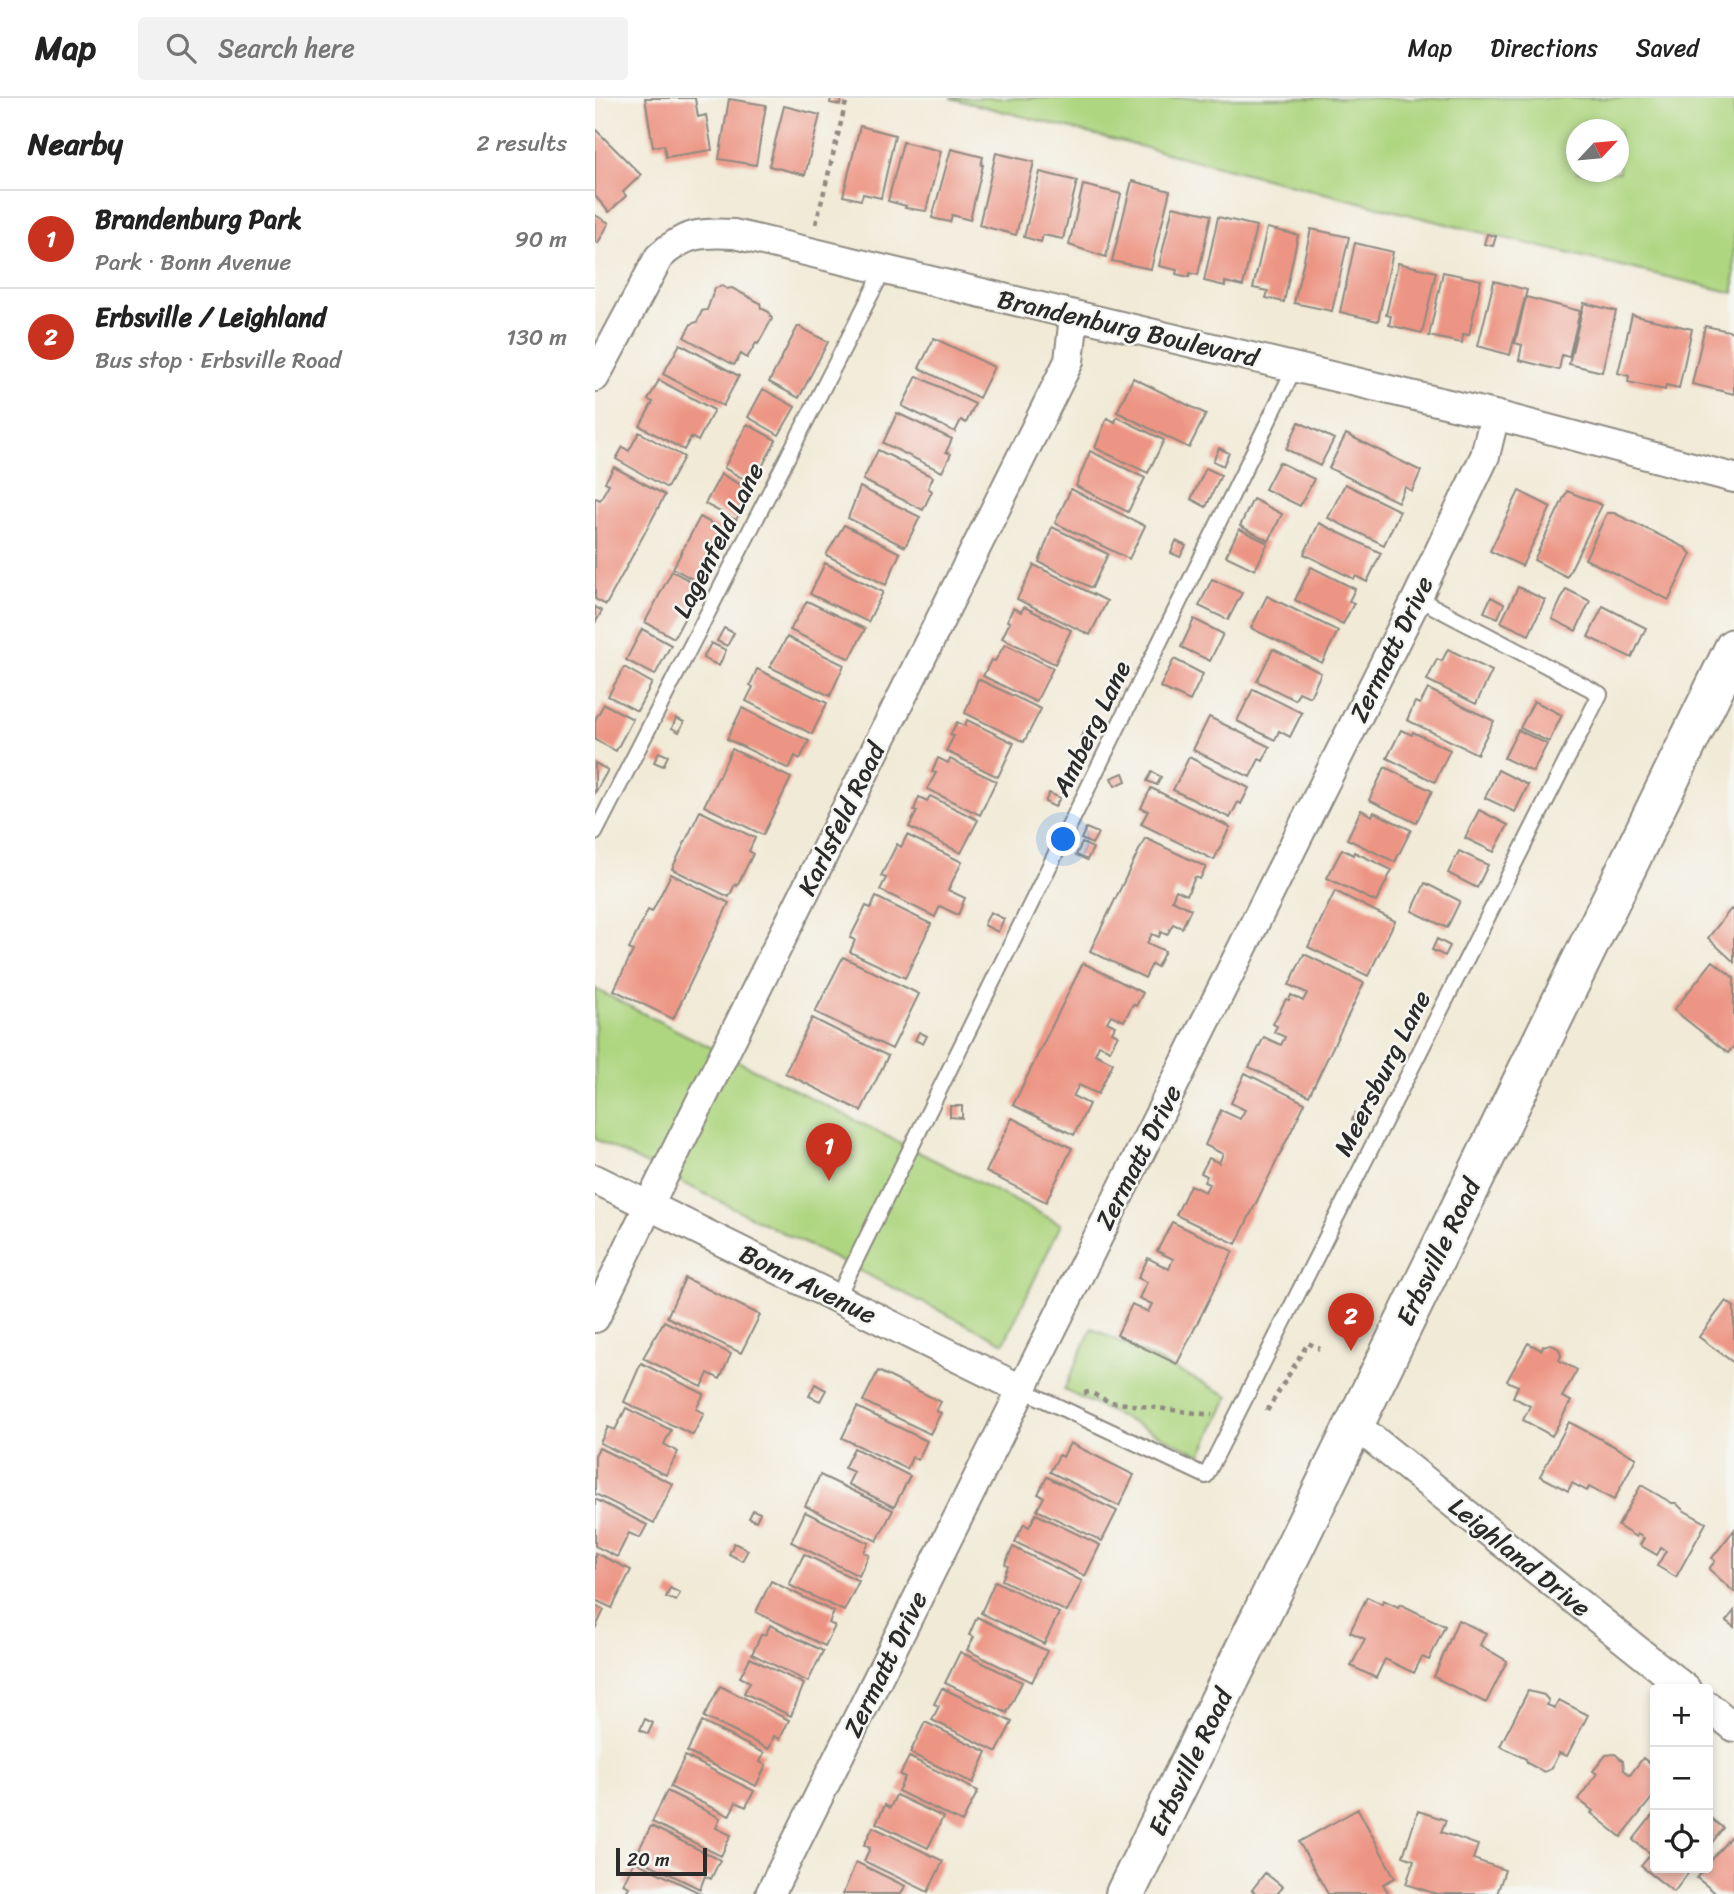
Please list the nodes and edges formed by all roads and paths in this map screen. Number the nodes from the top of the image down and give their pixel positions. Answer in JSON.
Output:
{"nodes":[{"id":1,"x":847,"y":98,"type":"edge"},
{"id":2,"x":809,"y":252,"type":"junction"},
{"id":3,"x":884,"y":269,"type":"junction"},
{"id":4,"x":1074,"y":316,"type":"junction"},
{"id":5,"x":1295,"y":367,"type":"junction"},
{"id":6,"x":595,"y":377,"type":"edge"},
{"id":7,"x":1495,"y":415,"type":"junction"},
{"id":8,"x":1734,"y":478,"type":"edge"},
{"id":9,"x":1417,"y":598,"type":"junction"},
{"id":10,"x":1734,"y":648,"type":"edge"},
{"id":11,"x":595,"y":833,"type":"edge"},
{"id":12,"x":595,"y":1179,"type":"edge"},
{"id":13,"x":649,"y":1205,"type":"junction"},
{"id":14,"x":837,"y":1298,"type":"junction"},
{"id":15,"x":595,"y":1318,"type":"edge"},
{"id":16,"x":1320,"y":1349,"type":"dead end"},
{"id":17,"x":1021,"y":1389,"type":"junction"},
{"id":18,"x":1050,"y":1403,"type":"junction"},
{"id":19,"x":1235,"y":1422,"type":"junction"},
{"id":20,"x":1354,"y":1424,"type":"junction"},
{"id":21,"x":1680,"y":1684,"type":"edge"},
{"id":22,"x":1713,"y":1710,"type":"edge"},
{"id":23,"x":1734,"y":1727,"type":"edge"},
{"id":24,"x":770,"y":1894,"type":"edge"},
{"id":25,"x":1125,"y":1894,"type":"edge"}],
"edges":[{"from":1,"to":2,"type":"path"},
{"from":2,"to":3,"type":"street","name":"Brandenburg Boulevard"},
{"from":2,"to":6,"type":"street","name":"Brandenburg Boulevard"},
{"from":3,"to":4,"type":"street","name":"Brandenburg Boulevard"},
{"from":3,"to":11,"type":"lane","name":"Lagenfeld Lane"},
{"from":4,"to":5,"type":"street","name":"Brandenburg Boulevard"},
{"from":4,"to":13,"type":"street","name":"Karlsfeld Road"},
{"from":5,"to":7,"type":"street","name":"Brandenburg Boulevard"},
{"from":5,"to":14,"type":"lane","name":"Amberg Lane"},
{"from":7,"to":8,"type":"street","name":"Brandenburg Boulevard"},
{"from":7,"to":9,"type":"street","name":"Zermatt Drive"},
{"from":9,"to":17,"type":"street","name":"Zermatt Drive"},
{"from":9,"to":19,"type":"lane","name":"Meersburg Lane"},
{"from":10,"to":20,"type":"main road","name":"Erbsville Road"},
{"from":12,"to":13,"type":"street","name":"Bonn Avenue"},
{"from":13,"to":14,"type":"street","name":"Bonn Avenue"},
{"from":13,"to":15,"type":"street","name":"Karlsfeld Road"},
{"from":14,"to":17,"type":"street","name":"Bonn Avenue"},
{"from":16,"to":19,"type":"path"},
{"from":17,"to":18,"type":"lane","name":"Meersburg Lane"},
{"from":17,"to":24,"type":"street","name":"Zermatt Drive"},
{"from":18,"to":19,"type":"path"},
{"from":18,"to":19,"type":"lane","name":"Meersburg Lane"},
{"from":20,"to":21,"type":"street","name":"Leighland Drive"},
{"from":20,"to":25,"type":"main road","name":"Erbsville Road"},
{"from":22,"to":23,"type":"street"}]}
